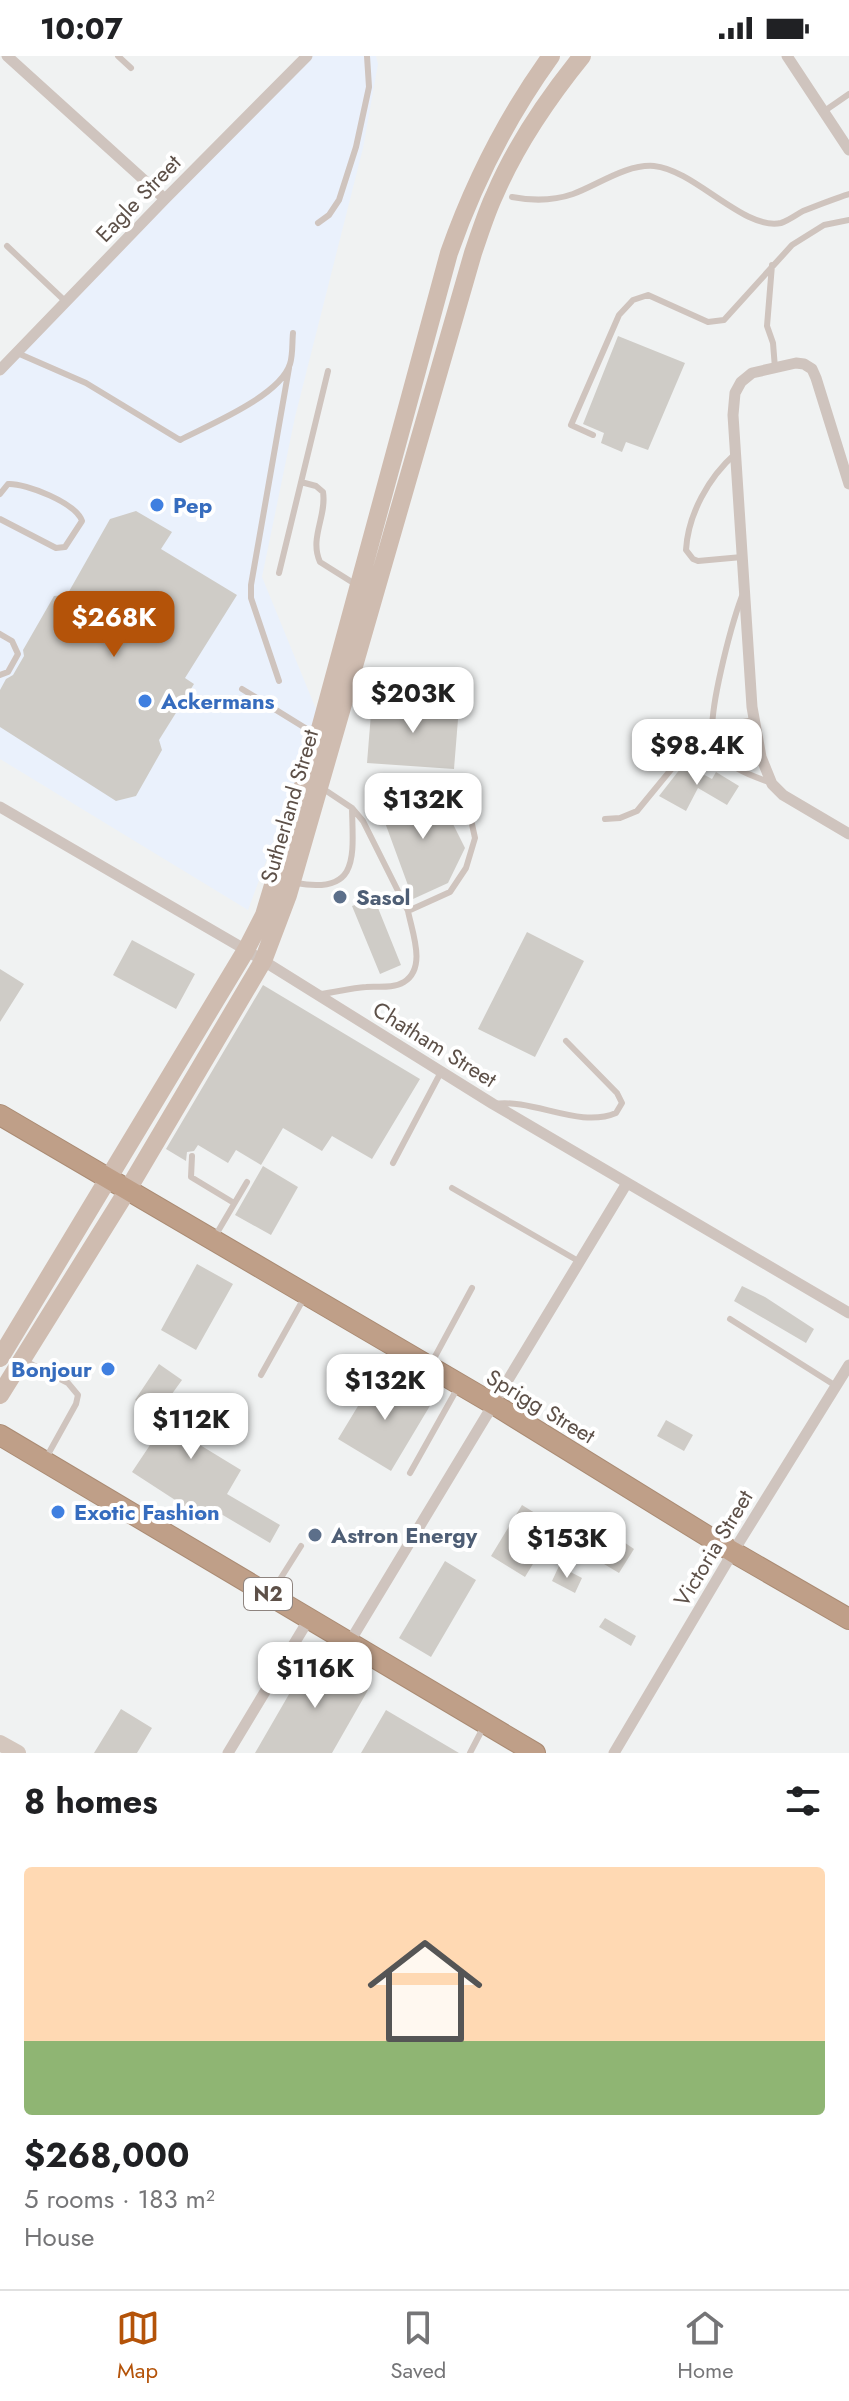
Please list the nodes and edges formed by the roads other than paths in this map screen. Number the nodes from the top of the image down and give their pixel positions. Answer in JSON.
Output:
{"nodes":[{"id":1,"x":7,"y":56,"type":"edge"},
{"id":2,"x":118,"y":56,"type":"edge"},
{"id":3,"x":307,"y":56,"type":"edge"},
{"id":4,"x":367,"y":56,"type":"edge"},
{"id":5,"x":551,"y":56,"type":"edge"},
{"id":6,"x":582,"y":56,"type":"edge"},
{"id":7,"x":787,"y":56,"type":"edge"},
{"id":8,"x":0,"y":63,"type":"edge"},
{"id":9,"x":131,"y":68,"type":"dead end"},
{"id":10,"x":849,"y":94,"type":"edge"},
{"id":11,"x":823,"y":112,"type":"junction"},
{"id":12,"x":849,"y":150,"type":"edge"},
{"id":13,"x":849,"y":194,"type":"edge"},
{"id":14,"x":512,"y":197,"type":"dead end"},
{"id":15,"x":165,"y":199,"type":"junction"},
{"id":16,"x":849,"y":220,"type":"edge"},
{"id":17,"x":318,"y":223,"type":"dead end"},
{"id":18,"x":7,"y":246,"type":"dead end"},
{"id":19,"x":772,"y":265,"type":"junction"},
{"id":20,"x":65,"y":301,"type":"junction"},
{"id":21,"x":293,"y":333,"type":"dead end"},
{"id":22,"x":15,"y":352,"type":"junction"},
{"id":23,"x":290,"y":364,"type":"junction"},
{"id":24,"x":775,"y":368,"type":"junction"},
{"id":25,"x":0,"y":370,"type":"edge"},
{"id":26,"x":328,"y":371,"type":"dead end"},
{"id":27,"x":593,"y":435,"type":"dead end"},
{"id":28,"x":735,"y":454,"type":"junction"},
{"id":29,"x":301,"y":482,"type":"junction"},
{"id":30,"x":849,"y":484,"type":"edge"},
{"id":31,"x":0,"y":494,"type":"edge"},
{"id":32,"x":0,"y":519,"type":"edge"},
{"id":33,"x":742,"y":557,"type":"junction"},
{"id":34,"x":279,"y":573,"type":"dead end"},
{"id":35,"x":358,"y":585,"type":"junction"},
{"id":36,"x":744,"y":589,"type":"junction"},
{"id":37,"x":0,"y":634,"type":"edge"},
{"id":38,"x":0,"y":675,"type":"edge"},
{"id":39,"x":279,"y":681,"type":"dead end"},
{"id":40,"x":242,"y":689,"type":"dead end"},
{"id":41,"x":754,"y":720,"type":"junction"},
{"id":42,"x":712,"y":728,"type":"junction"},
{"id":43,"x":325,"y":740,"type":"junction"},
{"id":44,"x":713,"y":741,"type":"junction"},
{"id":45,"x":313,"y":783,"type":"junction"},
{"id":46,"x":772,"y":784,"type":"junction"},
{"id":47,"x":466,"y":797,"type":"dead end"},
{"id":48,"x":0,"y":807,"type":"edge"},
{"id":49,"x":352,"y":808,"type":"junction"},
{"id":50,"x":605,"y":819,"type":"dead end"},
{"id":51,"x":849,"y":834,"type":"edge"},
{"id":52,"x":292,"y":882,"type":"junction"},
{"id":53,"x":408,"y":911,"type":"junction"},
{"id":54,"x":246,"y":950,"type":"junction"},
{"id":55,"x":263,"y":961,"type":"junction"},
{"id":56,"x":318,"y":995,"type":"junction"},
{"id":57,"x":566,"y":1041,"type":"dead end"},
{"id":58,"x":441,"y":1072,"type":"junction"},
{"id":59,"x":493,"y":1104,"type":"junction"},
{"id":60,"x":0,"y":1115,"type":"edge"},
{"id":61,"x":192,"y":1156,"type":"dead end"},
{"id":62,"x":393,"y":1163,"type":"dead end"},
{"id":63,"x":109,"y":1180,"type":"junction"},
{"id":64,"x":247,"y":1182,"type":"dead end"},
{"id":65,"x":627,"y":1183,"type":"junction"},
{"id":66,"x":452,"y":1188,"type":"dead end"},
{"id":67,"x":127,"y":1191,"type":"junction"},
{"id":68,"x":234,"y":1203,"type":"junction"},
{"id":69,"x":213,"y":1241,"type":"junction"},
{"id":70,"x":580,"y":1262,"type":"junction"},
{"id":71,"x":472,"y":1288,"type":"dead end"},
{"id":72,"x":306,"y":1295,"type":"junction"},
{"id":73,"x":849,"y":1313,"type":"edge"},
{"id":74,"x":730,"y":1319,"type":"dead end"},
{"id":75,"x":0,"y":1358,"type":"edge"},
{"id":76,"x":23,"y":1360,"type":"junction"},
{"id":77,"x":849,"y":1365,"type":"edge"},
{"id":78,"x":429,"y":1367,"type":"junction"},
{"id":79,"x":261,"y":1375,"type":"dead end"},
{"id":80,"x":459,"y":1384,"type":"junction"},
{"id":81,"x":836,"y":1386,"type":"junction"},
{"id":82,"x":0,"y":1395,"type":"edge"},
{"id":83,"x":495,"y":1405,"type":"junction"},
{"id":84,"x":0,"y":1435,"type":"edge"},
{"id":85,"x":45,"y":1461,"type":"junction"},
{"id":86,"x":410,"y":1473,"type":"dead end"},
{"id":87,"x":301,"y":1546,"type":"dead end"},
{"id":88,"x":733,"y":1552,"type":"junction"},
{"id":89,"x":270,"y":1595,"type":"junction"},
{"id":90,"x":309,"y":1619,"type":"junction"},
{"id":91,"x":849,"y":1619,"type":"edge"},
{"id":92,"x":349,"y":1643,"type":"junction"},
{"id":93,"x":486,"y":1724,"type":"junction"},
{"id":94,"x":0,"y":1743,"type":"edge"},
{"id":95,"x":618,"y":1752,"type":"edge"},
{"id":96,"x":18,"y":1753,"type":"edge"},
{"id":97,"x":228,"y":1753,"type":"edge"},
{"id":98,"x":470,"y":1753,"type":"edge"},
{"id":99,"x":535,"y":1753,"type":"edge"}],
"edges":[{"from":1,"to":8,"type":"street"},
{"from":1,"to":15,"type":"street"},
{"from":2,"to":9,"type":"lane"},
{"from":3,"to":15,"type":"street","name":"Eagle Street"},
{"from":4,"to":17,"type":"lane"},
{"from":5,"to":35,"type":"main road","name":"Sutherland Street"},
{"from":6,"to":43,"type":"main road","name":"Sutherland Street"},
{"from":7,"to":11,"type":"street"},
{"from":10,"to":11,"type":"lane"},
{"from":11,"to":12,"type":"street"},
{"from":13,"to":14,"type":"lane"},
{"from":15,"to":20,"type":"street","name":"Eagle Street"},
{"from":16,"to":19,"type":"lane"},
{"from":18,"to":20,"type":"lane"},
{"from":19,"to":24,"type":"lane"},
{"from":19,"to":27,"type":"lane"},
{"from":20,"to":22,"type":"street","name":"Eagle Street"},
{"from":21,"to":23,"type":"lane"},
{"from":22,"to":23,"type":"lane"},
{"from":22,"to":25,"type":"street","name":"Eagle Street"},
{"from":23,"to":39,"type":"lane"},
{"from":24,"to":28,"type":"street"},
{"from":24,"to":30,"type":"street"},
{"from":26,"to":29,"type":"lane"},
{"from":28,"to":33,"type":"street"},
{"from":28,"to":33,"type":"lane"},
{"from":29,"to":34,"type":"lane"},
{"from":29,"to":35,"type":"lane"},
{"from":31,"to":32,"type":"lane"},
{"from":33,"to":36,"type":"street"},
{"from":35,"to":43,"type":"main road","name":"Sutherland Street"},
{"from":36,"to":41,"type":"street"},
{"from":36,"to":42,"type":"lane"},
{"from":37,"to":38,"type":"lane"},
{"from":40,"to":43,"type":"lane"},
{"from":41,"to":42,"type":"lane"},
{"from":41,"to":46,"type":"street"},
{"from":42,"to":44,"type":"lane"},
{"from":43,"to":45,"type":"main road","name":"Sutherland Street"},
{"from":44,"to":46,"type":"lane"},
{"from":44,"to":50,"type":"lane"},
{"from":45,"to":49,"type":"lane"},
{"from":45,"to":52,"type":"main road","name":"Sutherland Street"},
{"from":45,"to":54,"type":"main road","name":"Sutherland Street"},
{"from":46,"to":51,"type":"street"},
{"from":47,"to":53,"type":"lane"},
{"from":48,"to":54,"type":"street","name":"Chatham Street"},
{"from":49,"to":52,"type":"lane"},
{"from":49,"to":53,"type":"lane"},
{"from":52,"to":55,"type":"main road","name":"Sutherland Street"},
{"from":53,"to":56,"type":"lane"},
{"from":54,"to":55,"type":"street","name":"Chatham Street"},
{"from":54,"to":63,"type":"main road","name":"Sutherland Street"},
{"from":55,"to":56,"type":"street","name":"Chatham Street"},
{"from":55,"to":67,"type":"main road","name":"Sutherland Street"},
{"from":56,"to":58,"type":"street","name":"Chatham Street"},
{"from":57,"to":59,"type":"lane"},
{"from":58,"to":59,"type":"street","name":"Chatham Street"},
{"from":58,"to":62,"type":"lane"},
{"from":59,"to":65,"type":"street","name":"Chatham Street"},
{"from":60,"to":63,"type":"highway","name":"Sprigg Street"},
{"from":61,"to":68,"type":"lane"},
{"from":63,"to":67,"type":"highway","name":"Sprigg Street"},
{"from":63,"to":75,"type":"main road","name":"Sutherland Street"},
{"from":64,"to":68,"type":"lane"},
{"from":65,"to":70,"type":"street"},
{"from":65,"to":73,"type":"street","name":"Chatham Street"},
{"from":66,"to":70,"type":"lane"},
{"from":67,"to":69,"type":"highway","name":"Sprigg Street"},
{"from":67,"to":76,"type":"main road","name":"Sutherland Street"},
{"from":68,"to":69,"type":"lane"},
{"from":69,"to":72,"type":"highway","name":"Sprigg Street"},
{"from":70,"to":83,"type":"street"},
{"from":71,"to":78,"type":"lane"},
{"from":72,"to":78,"type":"highway","name":"Sprigg Street"},
{"from":72,"to":79,"type":"lane"},
{"from":74,"to":81,"type":"lane"},
{"from":76,"to":82,"type":"main road","name":"Sutherland Street"},
{"from":76,"to":85,"type":"lane"},
{"from":77,"to":81,"type":"street","name":"Victoria Street"},
{"from":78,"to":80,"type":"highway","name":"Sprigg Street"},
{"from":80,"to":83,"type":"highway","name":"Sprigg Street"},
{"from":80,"to":86,"type":"lane"},
{"from":81,"to":88,"type":"street","name":"Victoria Street"},
{"from":83,"to":88,"type":"highway","name":"Sprigg Street"},
{"from":83,"to":92,"type":"street"},
{"from":84,"to":85,"type":"highway","number":"N2"},
{"from":85,"to":89,"type":"highway","number":"N2"},
{"from":87,"to":89,"type":"lane"},
{"from":88,"to":91,"type":"highway","name":"Sprigg Street"},
{"from":88,"to":95,"type":"street","name":"Victoria Street"},
{"from":89,"to":90,"type":"highway","number":"N2"},
{"from":90,"to":92,"type":"highway","number":"N2"},
{"from":90,"to":97,"type":"street"},
{"from":92,"to":93,"type":"highway","number":"N2"},
{"from":93,"to":98,"type":"lane"},
{"from":93,"to":99,"type":"highway","number":"N2"},
{"from":94,"to":96,"type":"street"}]}
